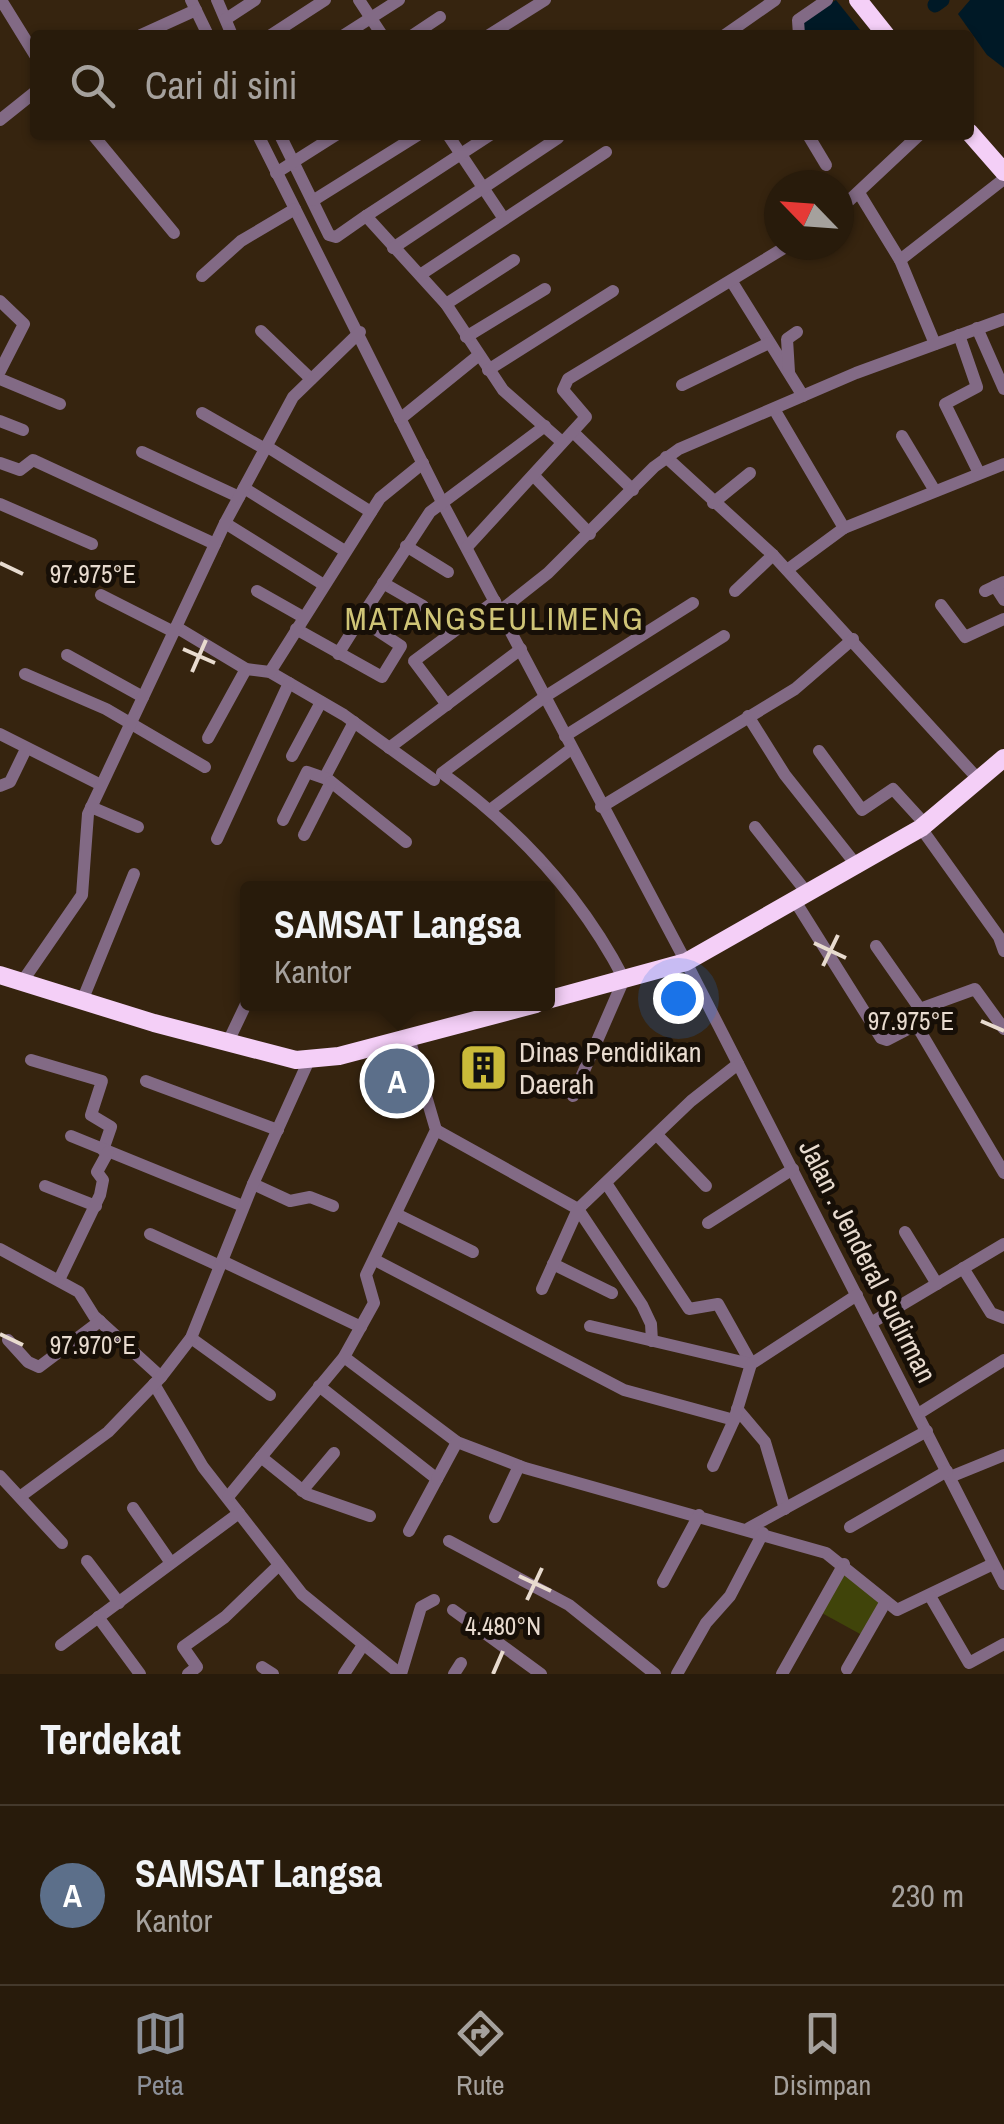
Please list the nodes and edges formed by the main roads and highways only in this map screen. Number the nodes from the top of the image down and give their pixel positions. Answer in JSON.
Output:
{"nodes":[{"id":1,"x":858,"y":0,"type":"edge"},
{"id":2,"x":882,"y":30,"type":"edge"},
{"id":3,"x":974,"y":138,"type":"edge"},
{"id":4,"x":1004,"y":175,"type":"edge"},
{"id":5,"x":1003,"y":761,"type":"edge"},
{"id":6,"x":0,"y":974,"type":"edge"},
{"id":7,"x":555,"y":998,"type":"edge"},
{"id":8,"x":510,"y":1011,"type":"edge"}],
"edges":[{"from":1,"to":2,"type":"highway"},
{"from":3,"to":4,"type":"highway"},
{"from":5,"to":7,"type":"highway"},
{"from":6,"to":8,"type":"highway"}]}
